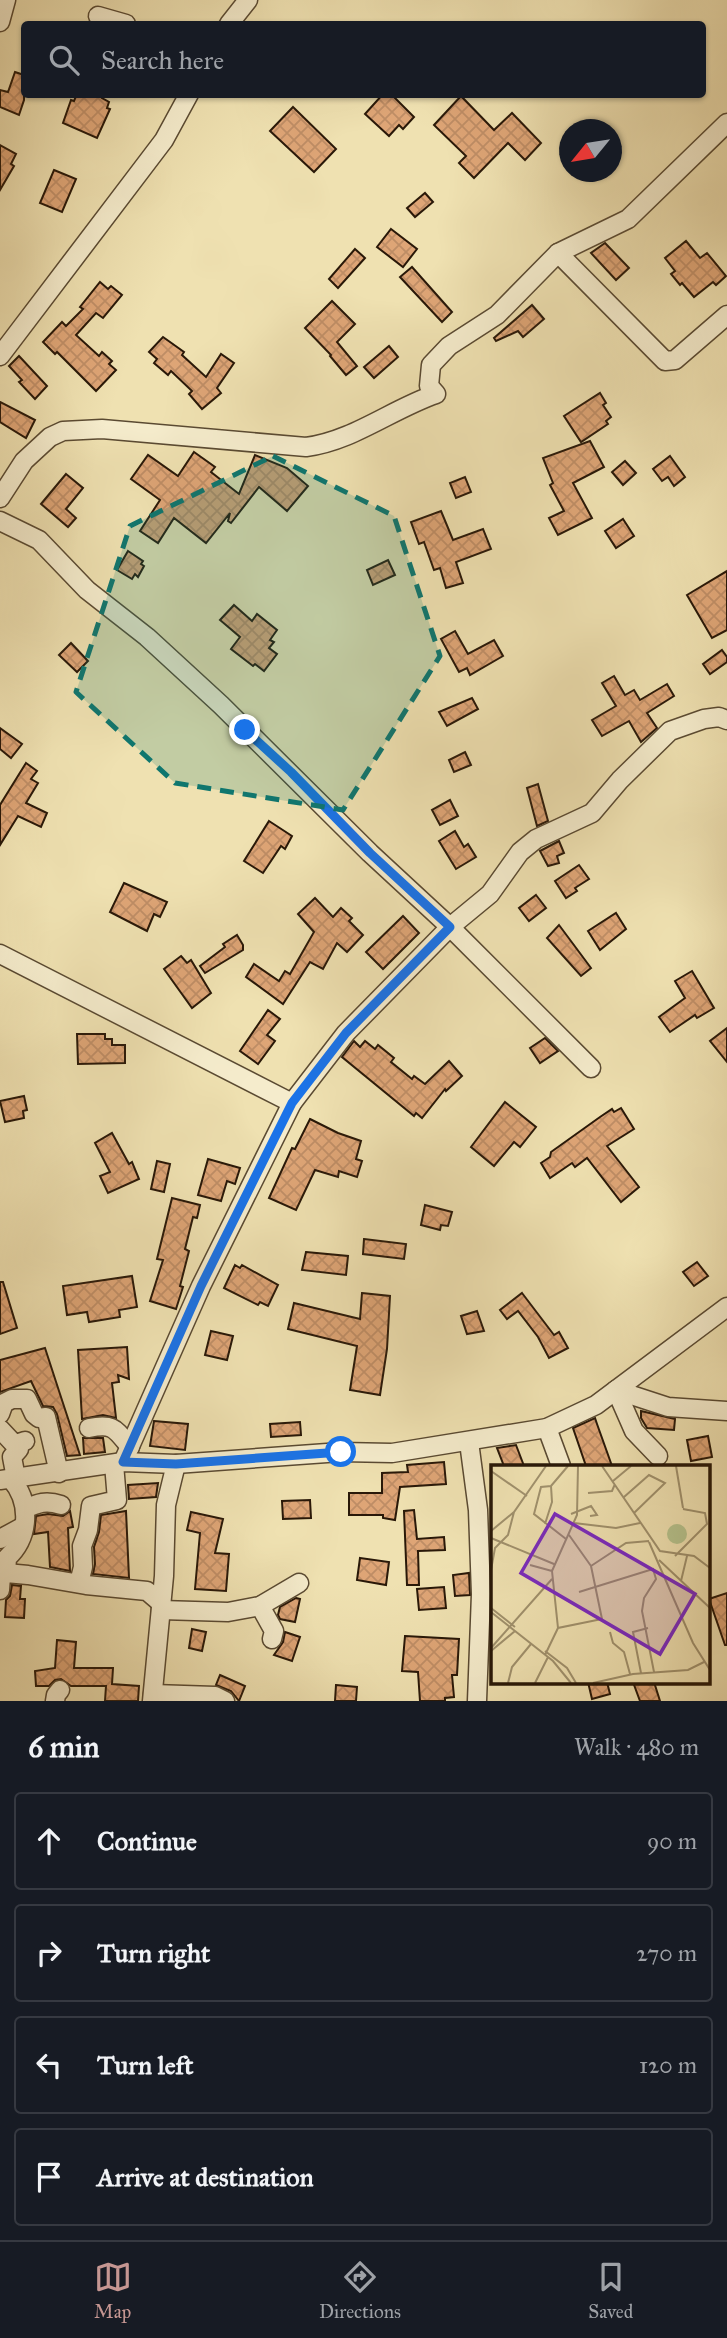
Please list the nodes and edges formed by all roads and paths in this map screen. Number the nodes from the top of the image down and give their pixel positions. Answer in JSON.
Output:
{"nodes":[{"id":1,"x":6,"y":0,"type":"edge"},
{"id":2,"x":248,"y":0,"type":"edge"},
{"id":3,"x":98,"y":16,"type":"dead end"},
{"id":4,"x":116,"y":21,"type":"edge"},
{"id":5,"x":231,"y":21,"type":"edge"},
{"id":6,"x":0,"y":22,"type":"edge"},
{"id":7,"x":187,"y":98,"type":"edge"},
{"id":8,"x":727,"y":123,"type":"edge"},
{"id":9,"x":558,"y":253,"type":"junction"},
{"id":10,"x":727,"y":315,"type":"edge"},
{"id":11,"x":0,"y":356,"type":"edge"},
{"id":12,"x":0,"y":498,"type":"edge"},
{"id":13,"x":0,"y":521,"type":"edge"},
{"id":14,"x":727,"y":707,"type":"edge"},
{"id":15,"x":704,"y":719,"type":"junction"},
{"id":16,"x":727,"y":720,"type":"edge"},
{"id":17,"x":450,"y":927,"type":"junction"},
{"id":18,"x":0,"y":954,"type":"edge"},
{"id":19,"x":591,"y":1068,"type":"dead end"},
{"id":20,"x":292,"y":1103,"type":"junction"},
{"id":21,"x":727,"y":1307,"type":"edge"},
{"id":22,"x":617,"y":1390,"type":"junction"},
{"id":23,"x":727,"y":1411,"type":"edge"},
{"id":24,"x":0,"y":1414,"type":"edge"},
{"id":25,"x":89,"y":1428,"type":"dead end"},
{"id":26,"x":547,"y":1428,"type":"junction"},
{"id":27,"x":0,"y":1429,"type":"edge"},
{"id":28,"x":469,"y":1442,"type":"junction"},
{"id":29,"x":658,"y":1456,"type":"dead end"},
{"id":30,"x":123,"y":1458,"type":"junction"},
{"id":31,"x":176,"y":1464,"type":"junction"},
{"id":32,"x":562,"y":1465,"type":"edge"},
{"id":33,"x":59,"y":1473,"type":"junction"},
{"id":34,"x":9,"y":1479,"type":"edge"},
{"id":35,"x":61,"y":1505,"type":"dead end"},
{"id":36,"x":24,"y":1518,"type":"junction"},
{"id":37,"x":0,"y":1539,"type":"edge"},
{"id":38,"x":3,"y":1569,"type":"edge"},
{"id":39,"x":79,"y":1583,"type":"junction"},
{"id":40,"x":299,"y":1583,"type":"dead end"},
{"id":41,"x":161,"y":1606,"type":"junction"},
{"id":42,"x":260,"y":1606,"type":"junction"},
{"id":43,"x":272,"y":1639,"type":"dead end"},
{"id":44,"x":152,"y":1698,"type":"edge"},
{"id":45,"x":225,"y":1700,"type":"edge"},
{"id":46,"x":477,"y":1701,"type":"edge"}],
"edges":[{"from":1,"to":6,"type":"street"},
{"from":2,"to":5,"type":"street"},
{"from":3,"to":4,"type":"street"},
{"from":7,"to":11,"type":"street"},
{"from":8,"to":9,"type":"street"},
{"from":9,"to":10,"type":"street"},
{"from":9,"to":12,"type":"street"},
{"from":13,"to":17,"type":"street"},
{"from":14,"to":15,"type":"street"},
{"from":15,"to":16,"type":"street"},
{"from":15,"to":17,"type":"street"},
{"from":17,"to":19,"type":"street"},
{"from":17,"to":20,"type":"street"},
{"from":18,"to":20,"type":"street"},
{"from":20,"to":30,"type":"street"},
{"from":21,"to":22,"type":"street"},
{"from":22,"to":23,"type":"street"},
{"from":22,"to":26,"type":"street"},
{"from":22,"to":29,"type":"street"},
{"from":24,"to":33,"type":"street"},
{"from":25,"to":30,"type":"street"},
{"from":26,"to":28,"type":"street"},
{"from":26,"to":32,"type":"street"},
{"from":27,"to":34,"type":"street"},
{"from":28,"to":31,"type":"street"},
{"from":28,"to":46,"type":"street"},
{"from":30,"to":31,"type":"street"},
{"from":30,"to":33,"type":"street"},
{"from":30,"to":39,"type":"street"},
{"from":31,"to":41,"type":"street"},
{"from":33,"to":34,"type":"street"},
{"from":34,"to":36,"type":"street"},
{"from":35,"to":36,"type":"street"},
{"from":36,"to":37,"type":"street"},
{"from":36,"to":38,"type":"street"},
{"from":38,"to":39,"type":"street"},
{"from":39,"to":41,"type":"street"},
{"from":40,"to":42,"type":"street"},
{"from":41,"to":42,"type":"street"},
{"from":41,"to":44,"type":"street"},
{"from":42,"to":43,"type":"street"},
{"from":44,"to":45,"type":"street"}]}
